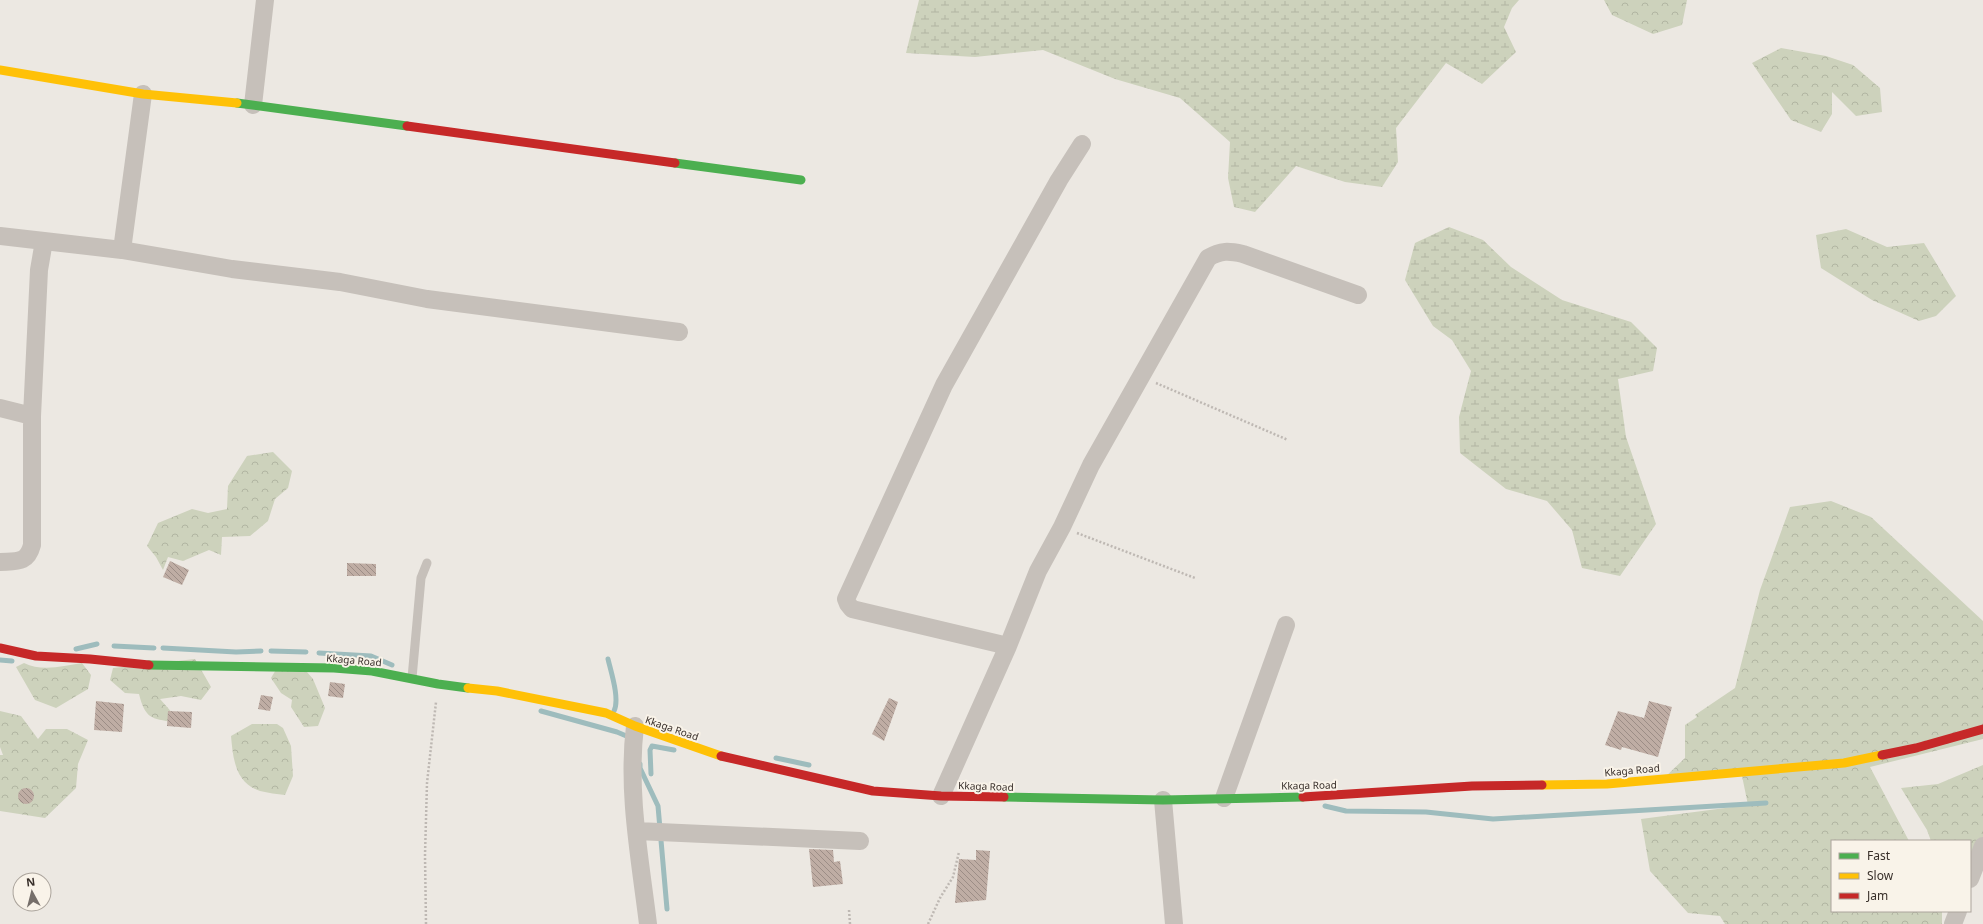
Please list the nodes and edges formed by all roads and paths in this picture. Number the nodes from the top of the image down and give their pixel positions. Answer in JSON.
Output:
{"nodes":[{"id":1,"x":265,"y":0,"type":"edge"},
{"id":2,"x":0,"y":70,"type":"edge"},
{"id":3,"x":143,"y":94,"type":"junction"},
{"id":4,"x":253,"y":105,"type":"junction"},
{"id":5,"x":1082,"y":144,"type":"dead end"},
{"id":6,"x":801,"y":180,"type":"dead end"},
{"id":7,"x":0,"y":236,"type":"edge"},
{"id":8,"x":44,"y":241,"type":"junction"},
{"id":9,"x":122,"y":250,"type":"junction"},
{"id":10,"x":1358,"y":296,"type":"dead end"},
{"id":11,"x":679,"y":332,"type":"dead end"},
{"id":12,"x":1140,"y":376,"type":"junction"},
{"id":13,"x":0,"y":408,"type":"edge"},
{"id":14,"x":32,"y":416,"type":"junction"},
{"id":15,"x":1288,"y":440,"type":"dead end"},
{"id":16,"x":1062,"y":528,"type":"junction"},
{"id":17,"x":0,"y":562,"type":"edge"},
{"id":18,"x":427,"y":563,"type":"dead end"},
{"id":19,"x":1195,"y":578,"type":"dead end"},
{"id":20,"x":1286,"y":625,"type":"dead end"},
{"id":21,"x":1008,"y":646,"type":"junction"},
{"id":22,"x":0,"y":648,"type":"edge"},
{"id":23,"x":412,"y":678,"type":"junction"},
{"id":24,"x":438,"y":684,"type":"junction"},
{"id":25,"x":635,"y":726,"type":"junction"},
{"id":26,"x":1983,"y":729,"type":"edge"},
{"id":27,"x":941,"y":796,"type":"junction"},
{"id":28,"x":1224,"y":798,"type":"junction"},
{"id":29,"x":1163,"y":800,"type":"junction"},
{"id":30,"x":637,"y":831,"type":"junction"},
{"id":31,"x":860,"y":841,"type":"dead end"},
{"id":32,"x":1983,"y":846,"type":"edge"},
{"id":33,"x":959,"y":852,"type":"dead end"},
{"id":34,"x":1971,"y":876,"type":"edge"},
{"id":35,"x":849,"y":910,"type":"dead end"},
{"id":36,"x":1958,"y":912,"type":"edge"},
{"id":37,"x":426,"y":924,"type":"edge"},
{"id":38,"x":648,"y":924,"type":"edge"},
{"id":39,"x":850,"y":924,"type":"edge"},
{"id":40,"x":928,"y":924,"type":"edge"},
{"id":41,"x":1174,"y":924,"type":"edge"},
{"id":42,"x":1953,"y":924,"type":"edge"}],
"edges":[{"from":1,"to":4,"type":"street"},
{"from":2,"to":3,"type":"street"},
{"from":3,"to":4,"type":"street"},
{"from":3,"to":9,"type":"street"},
{"from":4,"to":6,"type":"street"},
{"from":5,"to":21,"type":"street"},
{"from":7,"to":8,"type":"street"},
{"from":8,"to":9,"type":"street"},
{"from":8,"to":14,"type":"street"},
{"from":9,"to":11,"type":"street"},
{"from":10,"to":12,"type":"street"},
{"from":12,"to":15,"type":"path"},
{"from":12,"to":16,"type":"street"},
{"from":13,"to":14,"type":"street"},
{"from":14,"to":17,"type":"street"},
{"from":16,"to":19,"type":"path"},
{"from":16,"to":21,"type":"street"},
{"from":18,"to":23,"type":"lane"},
{"from":20,"to":28,"type":"street"},
{"from":21,"to":27,"type":"street"},
{"from":22,"to":23,"type":"street","name":"Kkaga Road"},
{"from":23,"to":24,"type":"street","name":"Kkaga Road"},
{"from":24,"to":25,"type":"street","name":"Kkaga Road"},
{"from":24,"to":37,"type":"path"},
{"from":25,"to":27,"type":"street","name":"Kkaga Road"},
{"from":25,"to":30,"type":"street"},
{"from":26,"to":28,"type":"street","name":"Kkaga Road"},
{"from":27,"to":29,"type":"street","name":"Kkaga Road"},
{"from":28,"to":29,"type":"street","name":"Kkaga Road"},
{"from":29,"to":41,"type":"street"},
{"from":30,"to":31,"type":"street"},
{"from":30,"to":38,"type":"street"},
{"from":32,"to":34,"type":"street"},
{"from":33,"to":40,"type":"path"},
{"from":35,"to":39,"type":"path"},
{"from":36,"to":42,"type":"street"}]}
